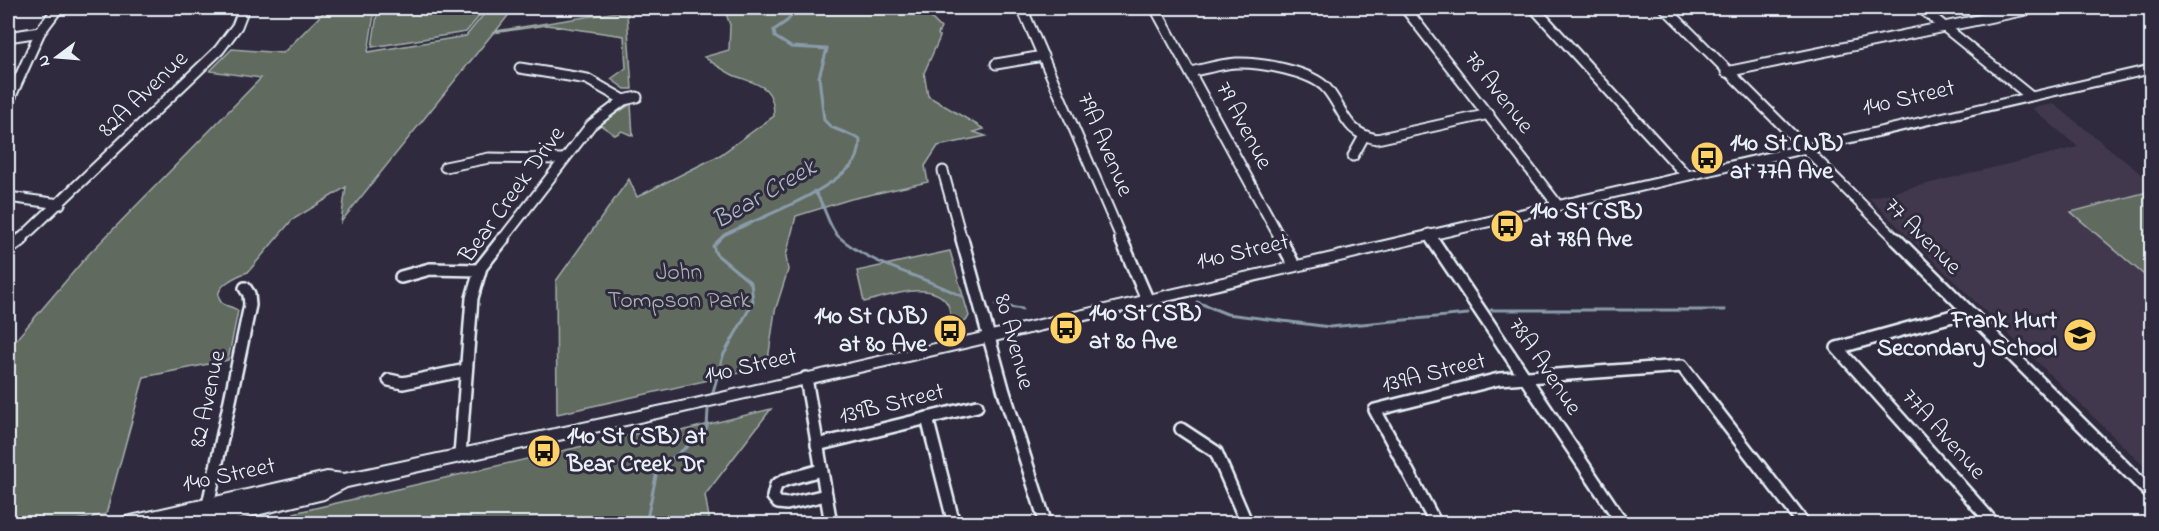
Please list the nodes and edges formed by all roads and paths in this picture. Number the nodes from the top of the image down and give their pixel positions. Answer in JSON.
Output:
{"nodes":[{"id":1,"x":58,"y":8,"type":"edge"},
{"id":2,"x":244,"y":8,"type":"edge"},
{"id":3,"x":1022,"y":8,"type":"edge"},
{"id":4,"x":1155,"y":8,"type":"edge"},
{"id":5,"x":1405,"y":8,"type":"edge"},
{"id":6,"x":1534,"y":8,"type":"edge"},
{"id":7,"x":1665,"y":8,"type":"edge"},
{"id":8,"x":1921,"y":8,"type":"edge"},
{"id":9,"x":2036,"y":8,"type":"edge"},
{"id":10,"x":1945,"y":27,"type":"junction"},
{"id":11,"x":40,"y":32,"type":"junction"},
{"id":12,"x":8,"y":37,"type":"edge"},
{"id":13,"x":1043,"y":56,"type":"junction"},
{"id":14,"x":996,"y":64,"type":"dead end"},
{"id":15,"x":520,"y":68,"type":"dead end"},
{"id":16,"x":2151,"y":69,"type":"edge"},
{"id":17,"x":1190,"y":72,"type":"junction"},
{"id":18,"x":1726,"y":72,"type":"junction"},
{"id":19,"x":2030,"y":96,"type":"junction"},
{"id":20,"x":637,"y":97,"type":"dead end"},
{"id":21,"x":624,"y":100,"type":"junction"},
{"id":22,"x":8,"y":103,"type":"edge"},
{"id":23,"x":1489,"y":114,"type":"junction"},
{"id":24,"x":1363,"y":138,"type":"junction"},
{"id":25,"x":1802,"y":148,"type":"junction"},
{"id":26,"x":1353,"y":156,"type":"dead end"},
{"id":27,"x":563,"y":159,"type":"junction"},
{"id":28,"x":445,"y":167,"type":"dead end"},
{"id":29,"x":943,"y":171,"type":"dead end"},
{"id":30,"x":1686,"y":175,"type":"junction"},
{"id":31,"x":8,"y":197,"type":"edge"},
{"id":32,"x":60,"y":204,"type":"junction"},
{"id":33,"x":1557,"y":204,"type":"junction"},
{"id":34,"x":1429,"y":234,"type":"junction"},
{"id":35,"x":8,"y":249,"type":"edge"},
{"id":36,"x":1294,"y":265,"type":"junction"},
{"id":37,"x":480,"y":270,"type":"junction"},
{"id":38,"x":401,"y":277,"type":"dead end"},
{"id":39,"x":245,"y":288,"type":"dead end"},
{"id":40,"x":1147,"y":299,"type":"junction"},
{"id":41,"x":1967,"y":312,"type":"junction"},
{"id":42,"x":989,"y":336,"type":"junction"},
{"id":43,"x":466,"y":370,"type":"junction"},
{"id":44,"x":1526,"y":377,"type":"junction"},
{"id":45,"x":806,"y":378,"type":"junction"},
{"id":46,"x":389,"y":380,"type":"dead end"},
{"id":47,"x":977,"y":406,"type":"dead end"},
{"id":48,"x":927,"y":418,"type":"junction"},
{"id":49,"x":1180,"y":429,"type":"dead end"},
{"id":50,"x":817,"y":445,"type":"junction"},
{"id":51,"x":460,"y":455,"type":"junction"},
{"id":52,"x":822,"y":470,"type":"junction"},
{"id":53,"x":826,"y":495,"type":"junction"},
{"id":54,"x":2151,"y":495,"type":"edge"},
{"id":55,"x":207,"y":512,"type":"junction"},
{"id":56,"x":126,"y":524,"type":"edge"},
{"id":57,"x":186,"y":524,"type":"edge"},
{"id":58,"x":831,"y":524,"type":"edge"},
{"id":59,"x":954,"y":524,"type":"edge"},
{"id":60,"x":1046,"y":524,"type":"edge"},
{"id":61,"x":1247,"y":524,"type":"edge"},
{"id":62,"x":1436,"y":524,"type":"edge"},
{"id":63,"x":1623,"y":524,"type":"edge"},
{"id":64,"x":1804,"y":524,"type":"edge"},
{"id":65,"x":1994,"y":524,"type":"edge"}],
"edges":[{"from":1,"to":11,"type":"street"},
{"from":2,"to":32,"type":"street","name":"82A Avenue"},
{"from":3,"to":13,"type":"street","name":"79A Avenue"},
{"from":4,"to":17,"type":"street","name":"79 Avenue"},
{"from":5,"to":23,"type":"street","name":"78 Avenue"},
{"from":6,"to":30,"type":"street"},
{"from":7,"to":18,"type":"street","name":"77 Avenue"},
{"from":8,"to":10,"type":"street"},
{"from":9,"to":10,"type":"street"},
{"from":10,"to":18,"type":"street"},
{"from":10,"to":19,"type":"street"},
{"from":11,"to":12,"type":"street"},
{"from":11,"to":22,"type":"street"},
{"from":13,"to":14,"type":"street"},
{"from":13,"to":40,"type":"street","name":"79A Avenue"},
{"from":15,"to":21,"type":"street"},
{"from":16,"to":19,"type":"main road","name":"140 Street"},
{"from":17,"to":24,"type":"street"},
{"from":17,"to":36,"type":"street","name":"79 Avenue"},
{"from":18,"to":25,"type":"street","name":"77 Avenue"},
{"from":19,"to":25,"type":"main road","name":"140 Street"},
{"from":20,"to":21,"type":"street","name":"Bear Creek Drive"},
{"from":21,"to":27,"type":"street","name":"Bear Creek Drive"},
{"from":23,"to":24,"type":"street"},
{"from":23,"to":33,"type":"street","name":"78 Avenue"},
{"from":24,"to":26,"type":"street"},
{"from":25,"to":30,"type":"main road","name":"140 Street"},
{"from":25,"to":41,"type":"street","name":"77 Avenue"},
{"from":27,"to":28,"type":"street"},
{"from":27,"to":37,"type":"street","name":"Bear Creek Drive"},
{"from":29,"to":42,"type":"street","name":"80 Avenue"},
{"from":30,"to":33,"type":"main road","name":"140 Street"},
{"from":31,"to":32,"type":"street"},
{"from":32,"to":35,"type":"street","name":"82A Avenue"},
{"from":33,"to":34,"type":"main road","name":"140 Street"},
{"from":34,"to":36,"type":"main road","name":"140 Street"},
{"from":34,"to":44,"type":"street","name":"78A Avenue"},
{"from":36,"to":40,"type":"main road","name":"140 Street"},
{"from":37,"to":38,"type":"street"},
{"from":37,"to":43,"type":"street","name":"Bear Creek Drive"},
{"from":39,"to":55,"type":"street","name":"82 Avenue"},
{"from":40,"to":42,"type":"main road","name":"140 Street"},
{"from":41,"to":54,"type":"street","name":"77 Avenue"},
{"from":41,"to":65,"type":"street","name":"77A Avenue"},
{"from":42,"to":45,"type":"main road","name":"140 Street"},
{"from":42,"to":60,"type":"street","name":"80 Avenue"},
{"from":43,"to":46,"type":"street"},
{"from":43,"to":51,"type":"street","name":"Bear Creek Drive"},
{"from":44,"to":62,"type":"street","name":"139A Street"},
{"from":44,"to":63,"type":"street","name":"78A Avenue"},
{"from":44,"to":64,"type":"street","name":"139A Street"},
{"from":45,"to":50,"type":"street"},
{"from":45,"to":51,"type":"main road","name":"140 Street"},
{"from":47,"to":48,"type":"street","name":"139B Street"},
{"from":48,"to":50,"type":"street","name":"139B Street"},
{"from":48,"to":59,"type":"street"},
{"from":49,"to":61,"type":"street"},
{"from":50,"to":52,"type":"street"},
{"from":51,"to":55,"type":"main road","name":"140 Street"},
{"from":52,"to":53,"type":"street"},
{"from":52,"to":53,"type":"street"},
{"from":53,"to":58,"type":"street"},
{"from":55,"to":56,"type":"main road","name":"140 Street"},
{"from":55,"to":57,"type":"main road","name":"140 Street"}]}
